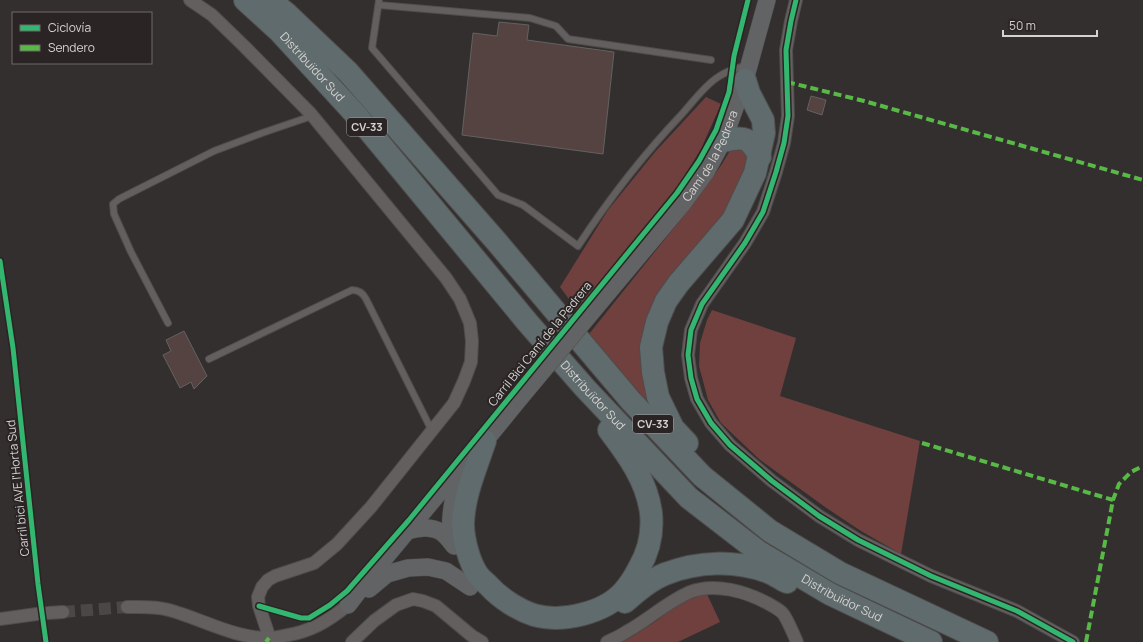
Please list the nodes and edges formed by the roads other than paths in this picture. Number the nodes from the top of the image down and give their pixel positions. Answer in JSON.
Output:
{"nodes":[{"id":1,"x":190,"y":0,"type":"edge"},
{"id":2,"x":287,"y":0,"type":"edge"},
{"id":3,"x":767,"y":0,"type":"edge"},
{"id":4,"x":796,"y":0,"type":"edge"},
{"id":5,"x":252,"y":1,"type":"edge"},
{"id":6,"x":379,"y":2,"type":"edge"},
{"id":7,"x":711,"y":60,"type":"dead end"},
{"id":8,"x":747,"y":73,"type":"junction"},
{"id":9,"x":312,"y":116,"type":"junction"},
{"id":10,"x":723,"y":141,"type":"junction"},
{"id":11,"x":760,"y":157,"type":"junction"},
{"id":12,"x":496,"y":241,"type":"junction"},
{"id":13,"x":168,"y":323,"type":"dead end"},
{"id":14,"x":209,"y":359,"type":"dead end"},
{"id":15,"x":585,"y":388,"type":"junction"},
{"id":16,"x":432,"y":431,"type":"junction"},
{"id":17,"x":477,"y":454,"type":"junction"},
{"id":18,"x":407,"y":531,"type":"junction"},
{"id":19,"x":451,"y":542,"type":"junction"},
{"id":20,"x":428,"y":567,"type":"junction"},
{"id":21,"x":840,"y":573,"type":"junction"},
{"id":22,"x":470,"y":587,"type":"junction"},
{"id":23,"x":348,"y":605,"type":"junction"},
{"id":24,"x":127,"y":607,"type":"tunnel mouth"},
{"id":25,"x":63,"y":612,"type":"tunnel mouth"},
{"id":26,"x":534,"y":615,"type":"junction"},
{"id":27,"x":1,"y":616,"type":"edge"},
{"id":28,"x":270,"y":640,"type":"edge"},
{"id":29,"x":352,"y":642,"type":"edge"},
{"id":30,"x":482,"y":642,"type":"edge"},
{"id":31,"x":607,"y":642,"type":"edge"},
{"id":32,"x":797,"y":642,"type":"edge"},
{"id":33,"x":907,"y":642,"type":"edge"},
{"id":34,"x":931,"y":642,"type":"edge"},
{"id":35,"x":987,"y":642,"type":"edge"},
{"id":36,"x":1072,"y":642,"type":"edge"}],
"edges":[{"from":1,"to":9,"type":"street"},
{"from":2,"to":12,"type":"highway","number":"CV-33"},
{"from":3,"to":8,"type":"street","name":"Camí de la Pedrera"},
{"from":4,"to":36,"type":"street"},
{"from":5,"to":12,"type":"highway"},
{"from":5,"to":15,"type":"highway","name":"Distribuïdor Sud","number":"CV-33"},
{"from":6,"to":7,"type":"lane"},
{"from":6,"to":8,"type":"lane"},
{"from":8,"to":10,"type":"street","name":"Camí de la Pedrera"},
{"from":8,"to":11,"type":"highway"},
{"from":9,"to":13,"type":"lane"},
{"from":9,"to":16,"type":"street"},
{"from":10,"to":11,"type":"highway"},
{"from":10,"to":17,"type":"street","name":"Camí de la Pedrera","bridge":true},
{"from":11,"to":21,"type":"highway"},
{"from":12,"to":21,"type":"highway","name":"Distribuïdor Sud","number":"CV-33"},
{"from":14,"to":16,"type":"lane"},
{"from":15,"to":26,"type":"highway"},
{"from":15,"to":34,"type":"highway","name":"Distribuïdor Sud","number":"CV-33"},
{"from":16,"to":28,"type":"street"},
{"from":17,"to":18,"type":"street"},
{"from":17,"to":19,"type":"street"},
{"from":17,"to":26,"type":"highway"},
{"from":18,"to":19,"type":"street"},
{"from":18,"to":23,"type":"street"},
{"from":19,"to":20,"type":"street"},
{"from":19,"to":22,"type":"highway"},
{"from":19,"to":26,"type":"street"},
{"from":20,"to":22,"type":"street"},
{"from":20,"to":23,"type":"street"},
{"from":21,"to":35,"type":"highway","name":"Distribuïdor Sud","number":"CV-33"},
{"from":22,"to":33,"type":"highway"},
{"from":23,"to":28,"type":"street"},
{"from":24,"to":28,"type":"street"},
{"from":25,"to":27,"type":"street"},
{"from":29,"to":30,"type":"street"},
{"from":31,"to":32,"type":"street"}]}
